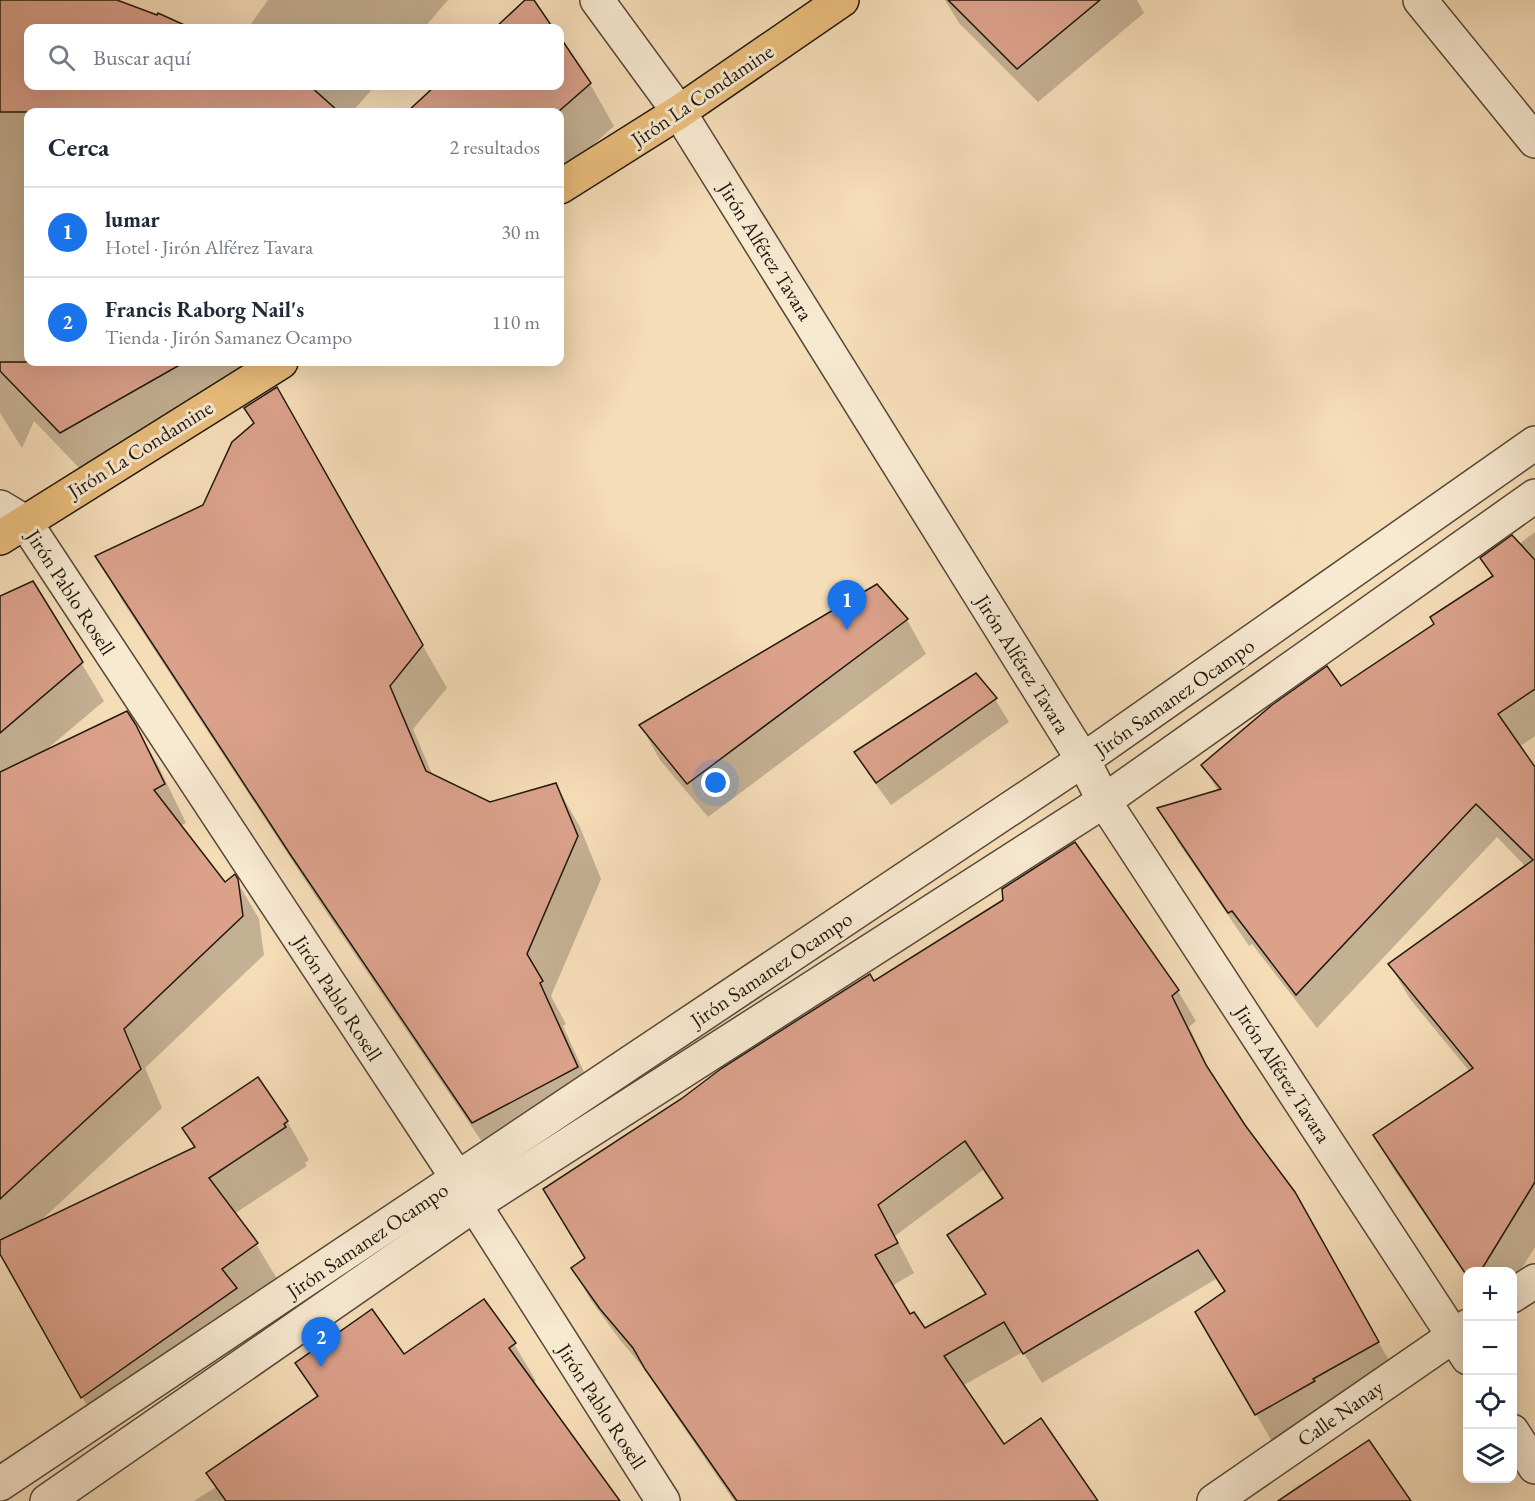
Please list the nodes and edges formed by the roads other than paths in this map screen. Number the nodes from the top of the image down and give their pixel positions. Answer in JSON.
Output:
{"nodes":[{"id":1,"x":597,"y":0,"type":"edge"},
{"id":2,"x":842,"y":0,"type":"edge"},
{"id":3,"x":1420,"y":0,"type":"edge"},
{"id":4,"x":679,"y":112,"type":"junction"},
{"id":5,"x":1535,"y":141,"type":"edge"},
{"id":6,"x":564,"y":184,"type":"edge"},
{"id":7,"x":274,"y":366,"type":"edge"},
{"id":8,"x":1535,"y":443,"type":"edge"},
{"id":9,"x":1535,"y":496,"type":"edge"},
{"id":10,"x":8,"y":522,"type":"edge"},
{"id":11,"x":1083,"y":760,"type":"junction"},
{"id":12,"x":1104,"y":801,"type":"junction"},
{"id":13,"x":466,"y":1192,"type":"junction"},
{"id":14,"x":1535,"y":1281,"type":"edge"},
{"id":15,"x":1517,"y":1293,"type":"edge"},
{"id":16,"x":1463,"y":1340,"type":"edge"},
{"id":17,"x":1517,"y":1439,"type":"edge"},
{"id":18,"x":1535,"y":1467,"type":"edge"},
{"id":19,"x":0,"y":1484,"type":"edge"},
{"id":20,"x":47,"y":1501,"type":"edge"},
{"id":21,"x":663,"y":1501,"type":"edge"},
{"id":22,"x":1214,"y":1501,"type":"edge"}],
"edges":[{"from":1,"to":4,"type":"street","name":"Jirón Alférez Tavara"},
{"from":2,"to":4,"type":"main road","name":"Jirón La Condamine"},
{"from":3,"to":5,"type":"street"},
{"from":4,"to":6,"type":"main road","name":"Jirón La Condamine"},
{"from":4,"to":11,"type":"street","name":"Jirón Alférez Tavara"},
{"from":7,"to":10,"type":"main road","name":"Jirón La Condamine"},
{"from":8,"to":11,"type":"street","name":"Jirón Samanez Ocampo"},
{"from":9,"to":12,"type":"street","name":"Jirón Samanez Ocampo"},
{"from":10,"to":13,"type":"street","name":"Jirón Pablo Rosell"},
{"from":11,"to":12,"type":"street","name":"Jirón Alférez Tavara"},
{"from":11,"to":13,"type":"street","name":"Jirón Samanez Ocampo"},
{"from":12,"to":13,"type":"street","name":"Jirón Samanez Ocampo"},
{"from":12,"to":16,"type":"street","name":"Jirón Alférez Tavara"},
{"from":13,"to":19,"type":"street","name":"Jirón Samanez Ocampo"},
{"from":13,"to":20,"type":"street","name":"Jirón Samanez Ocampo"},
{"from":13,"to":21,"type":"street","name":"Jirón Pablo Rosell"},
{"from":14,"to":15,"type":"street"},
{"from":16,"to":22,"type":"street","name":"Calle Nanay"},
{"from":17,"to":18,"type":"street"}]}
